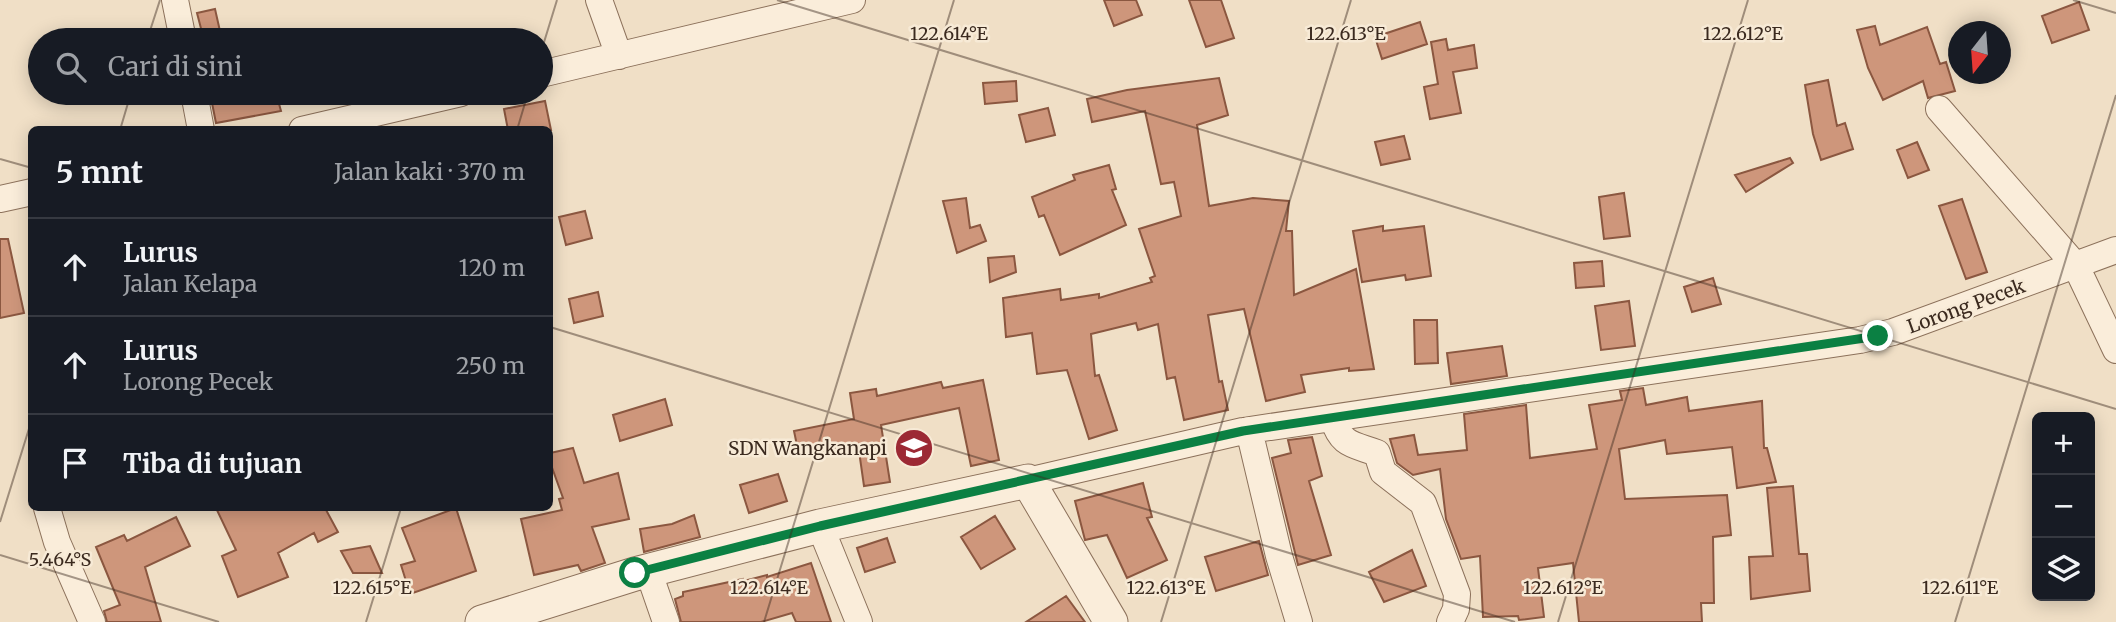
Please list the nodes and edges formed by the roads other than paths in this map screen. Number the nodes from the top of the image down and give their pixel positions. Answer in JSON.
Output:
{"nodes":[{"id":1,"x":175,"y":0,"type":"edge"},
{"id":2,"x":599,"y":0,"type":"edge"},
{"id":3,"x":852,"y":0,"type":"edge"},
{"id":4,"x":181,"y":28,"type":"edge"},
{"id":5,"x":619,"y":56,"type":"junction"},
{"id":6,"x":553,"y":71,"type":"edge"},
{"id":7,"x":196,"y":105,"type":"edge"},
{"id":8,"x":409,"y":105,"type":"edge"},
{"id":9,"x":1939,"y":109,"type":"dead end"},
{"id":10,"x":200,"y":126,"type":"edge"},
{"id":11,"x":319,"y":126,"type":"edge"},
{"id":12,"x":28,"y":193,"type":"edge"},
{"id":13,"x":0,"y":199,"type":"edge"},
{"id":14,"x":2116,"y":250,"type":"edge"},
{"id":15,"x":2076,"y":267,"type":"junction"},
{"id":16,"x":2116,"y":350,"type":"edge"},
{"id":17,"x":1333,"y":418,"type":"junction"},
{"id":18,"x":1250,"y":430,"type":"junction"},
{"id":19,"x":1028,"y":481,"type":"junction"},
{"id":20,"x":48,"y":511,"type":"edge"},
{"id":21,"x":820,"y":526,"type":"junction"},
{"id":22,"x":648,"y":570,"type":"junction"},
{"id":23,"x":92,"y":622,"type":"edge"},
{"id":24,"x":482,"y":622,"type":"edge"},
{"id":25,"x":666,"y":622,"type":"edge"},
{"id":26,"x":859,"y":622,"type":"edge"},
{"id":27,"x":1111,"y":622,"type":"edge"},
{"id":28,"x":1300,"y":622,"type":"edge"},
{"id":29,"x":1450,"y":622,"type":"edge"}],
"edges":[{"from":1,"to":4,"type":"street"},
{"from":2,"to":5,"type":"street"},
{"from":3,"to":5,"type":"street"},
{"from":5,"to":6,"type":"street"},
{"from":7,"to":10,"type":"street"},
{"from":8,"to":11,"type":"street"},
{"from":9,"to":15,"type":"street"},
{"from":12,"to":13,"type":"street"},
{"from":14,"to":15,"type":"street","name":"Lorong Pecek"},
{"from":15,"to":16,"type":"street"},
{"from":15,"to":17,"type":"street","name":"Lorong Pecek"},
{"from":17,"to":18,"type":"street","name":"Lorong Pecek"},
{"from":17,"to":29,"type":"street"},
{"from":18,"to":19,"type":"street","name":"Lorong Pecek"},
{"from":18,"to":28,"type":"street"},
{"from":19,"to":21,"type":"street"},
{"from":19,"to":27,"type":"street"},
{"from":20,"to":23,"type":"street"},
{"from":21,"to":22,"type":"street"},
{"from":21,"to":26,"type":"street"},
{"from":22,"to":24,"type":"street"},
{"from":22,"to":25,"type":"street"}]}
